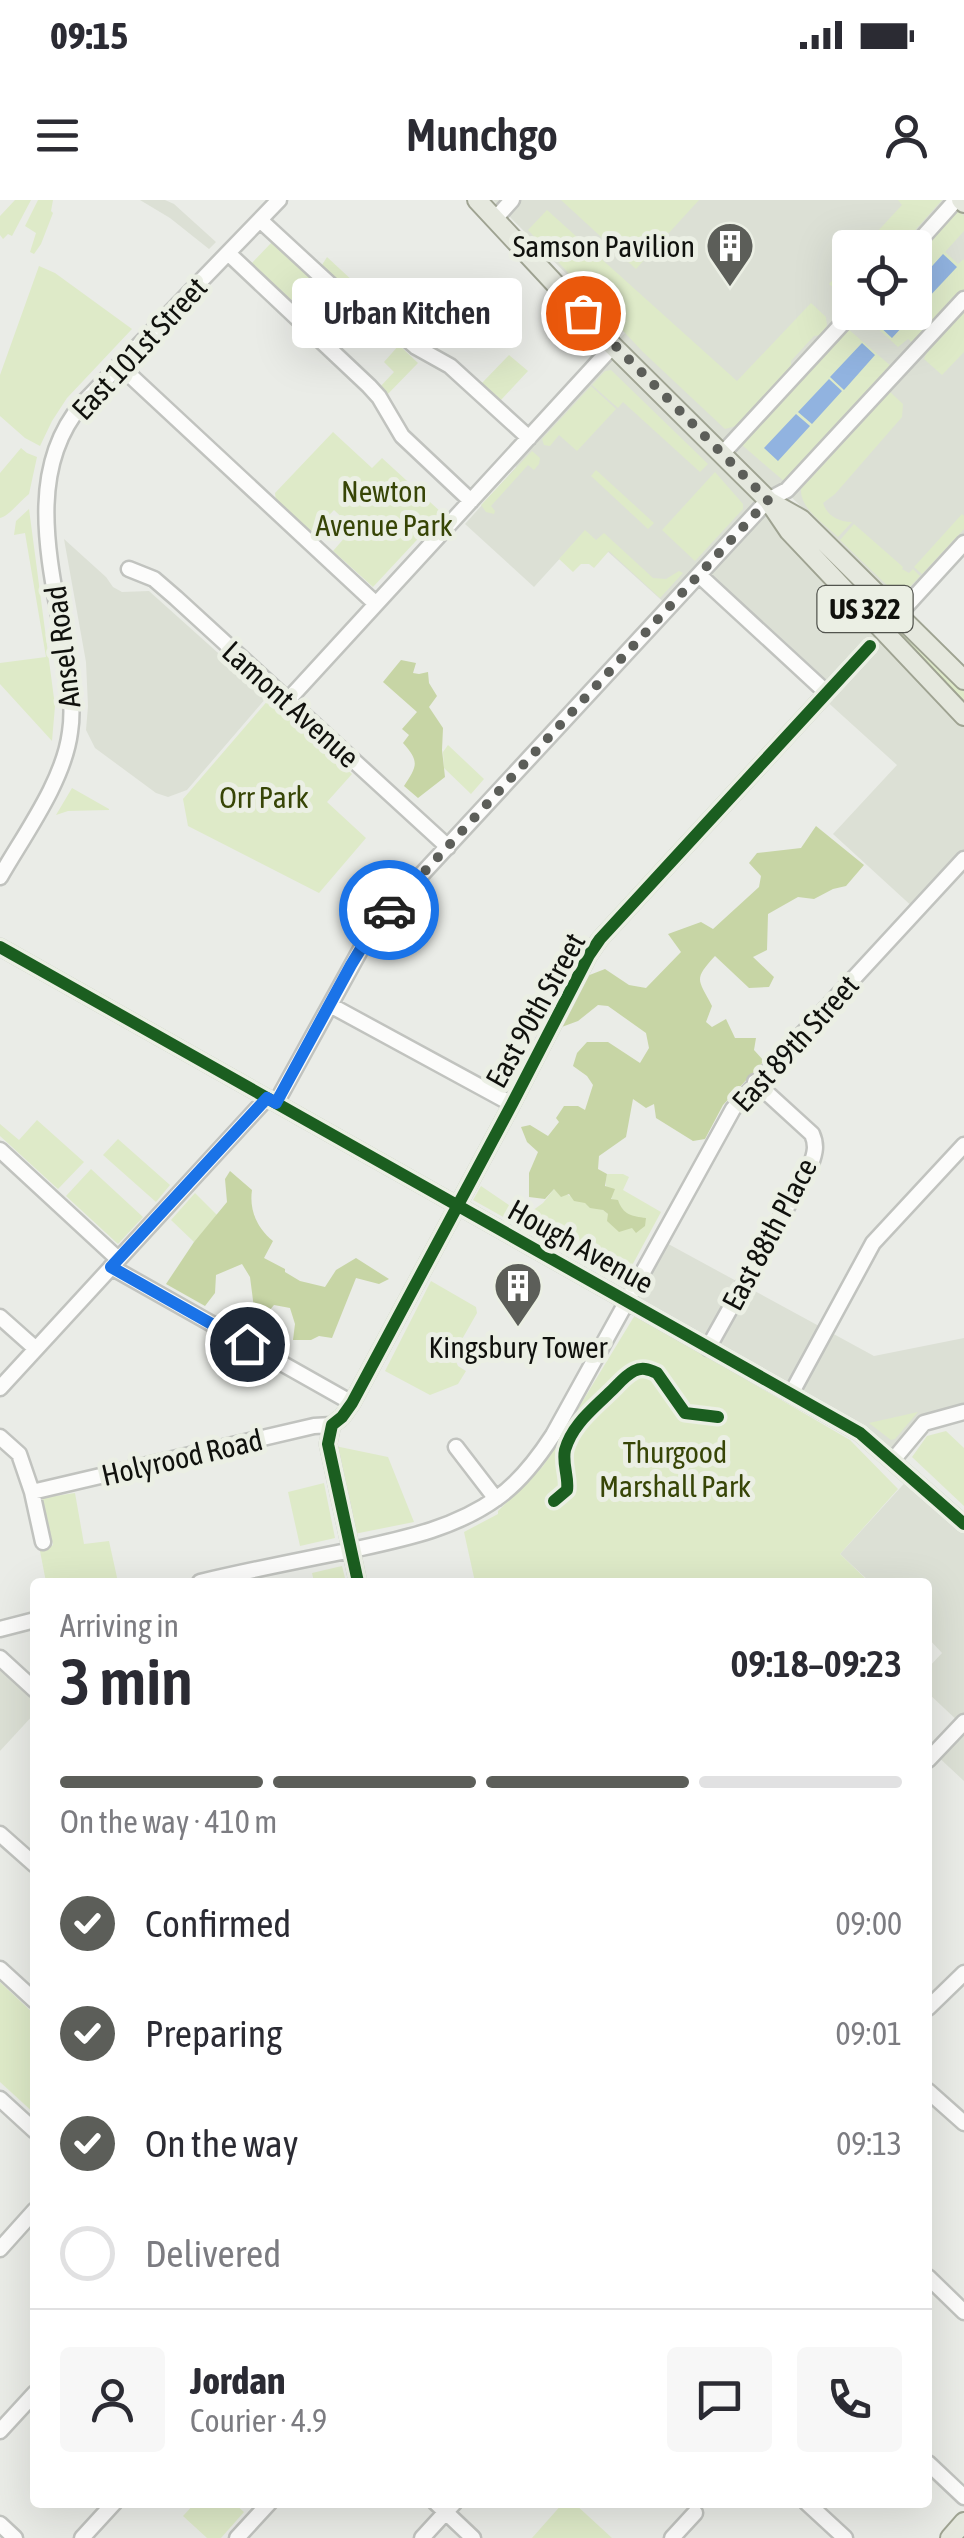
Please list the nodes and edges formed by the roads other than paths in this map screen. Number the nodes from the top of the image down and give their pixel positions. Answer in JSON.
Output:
{"nodes":[{"id":1,"x":279,"y":200,"type":"edge"},
{"id":2,"x":477,"y":200,"type":"edge"},
{"id":3,"x":512,"y":200,"type":"edge"},
{"id":4,"x":960,"y":201,"type":"edge"},
{"id":5,"x":495,"y":218,"type":"junction"},
{"id":6,"x":260,"y":220,"type":"junction"},
{"id":7,"x":931,"y":230,"type":"edge"},
{"id":8,"x":228,"y":254,"type":"junction"},
{"id":9,"x":964,"y":299,"type":"edge"},
{"id":10,"x":836,"y":330,"type":"edge"},
{"id":11,"x":613,"y":346,"type":"junction"},
{"id":12,"x":119,"y":366,"type":"junction"},
{"id":13,"x":529,"y":438,"type":"junction"},
{"id":14,"x":722,"y":454,"type":"junction"},
{"id":15,"x":768,"y":500,"type":"junction"},
{"id":16,"x":471,"y":501,"type":"junction"},
{"id":17,"x":45,"y":520,"type":"joint"},
{"id":18,"x":964,"y":544,"type":"edge"},
{"id":19,"x":129,"y":569,"type":"dead end"},
{"id":20,"x":698,"y":575,"type":"junction"},
{"id":21,"x":376,"y":604,"type":"junction"},
{"id":22,"x":899,"y":614,"type":"junction"},
{"id":23,"x":870,"y":646,"type":"dead end"},
{"id":24,"x":964,"y":680,"type":"edge"},
{"id":25,"x":827,"y":693,"type":"junction"},
{"id":26,"x":288,"y":700,"type":"junction"},
{"id":27,"x":964,"y":716,"type":"edge"},
{"id":28,"x":448,"y":847,"type":"junction"},
{"id":29,"x":964,"y":858,"type":"edge"},
{"id":30,"x":0,"y":877,"type":"edge"},
{"id":31,"x":0,"y":947,"type":"edge"},
{"id":32,"x":330,"y":1005,"type":"junction"},
{"id":33,"x":756,"y":1082,"type":"junction"},
{"id":34,"x":271,"y":1101,"type":"junction"},
{"id":35,"x":512,"y":1104,"type":"junction"},
{"id":36,"x":964,"y":1145,"type":"edge"},
{"id":37,"x":0,"y":1150,"type":"edge"},
{"id":38,"x":457,"y":1205,"type":"junction"},
{"id":39,"x":115,"y":1263,"type":"junction"},
{"id":40,"x":628,"y":1301,"type":"junction"},
{"id":41,"x":0,"y":1317,"type":"edge"},
{"id":42,"x":708,"y":1348,"type":"junction"},
{"id":43,"x":36,"y":1349,"type":"junction"},
{"id":44,"x":0,"y":1388,"type":"edge"},
{"id":45,"x":791,"y":1394,"type":"junction"},
{"id":46,"x":352,"y":1403,"type":"junction"},
{"id":47,"x":964,"y":1412,"type":"edge"},
{"id":48,"x":332,"y":1425,"type":"junction"},
{"id":49,"x":0,"y":1437,"type":"edge"},
{"id":50,"x":456,"y":1447,"type":"dead end"},
{"id":51,"x":893,"y":1460,"type":"junction"},
{"id":52,"x":32,"y":1492,"type":"junction"},
{"id":53,"x":496,"y":1499,"type":"junction"},
{"id":54,"x":964,"y":1524,"type":"edge"},
{"id":55,"x":43,"y":1542,"type":"dead end"},
{"id":56,"x":350,"y":1550,"type":"junction"},
{"id":57,"x":230,"y":1578,"type":"edge"},
{"id":58,"x":357,"y":1578,"type":"edge"},
{"id":59,"x":30,"y":1621,"type":"edge"},
{"id":60,"x":0,"y":1629,"type":"edge"},
{"id":61,"x":0,"y":1658,"type":"edge"},
{"id":62,"x":30,"y":1685,"type":"edge"},
{"id":63,"x":964,"y":1722,"type":"edge"},
{"id":64,"x":932,"y":1756,"type":"edge"},
{"id":65,"x":0,"y":1834,"type":"edge"},
{"id":66,"x":30,"y":1861,"type":"edge"},
{"id":67,"x":0,"y":1969,"type":"edge"},
{"id":68,"x":964,"y":1973,"type":"edge"},
{"id":69,"x":30,"y":1996,"type":"edge"},
{"id":70,"x":932,"y":2002,"type":"edge"},
{"id":71,"x":932,"y":2095,"type":"edge"},
{"id":72,"x":0,"y":2099,"type":"edge"},
{"id":73,"x":964,"y":2123,"type":"edge"},
{"id":74,"x":30,"y":2126,"type":"edge"},
{"id":75,"x":30,"y":2216,"type":"edge"},
{"id":76,"x":0,"y":2249,"type":"edge"},
{"id":77,"x":932,"y":2281,"type":"edge"},
{"id":78,"x":964,"y":2312,"type":"edge"},
{"id":79,"x":30,"y":2398,"type":"edge"},
{"id":80,"x":0,"y":2431,"type":"edge"},
{"id":81,"x":932,"y":2467,"type":"edge"},
{"id":82,"x":964,"y":2497,"type":"edge"},
{"id":83,"x":110,"y":2508,"type":"edge"},
{"id":84,"x":264,"y":2508,"type":"edge"},
{"id":85,"x":444,"y":2508,"type":"edge"},
{"id":86,"x":447,"y":2508,"type":"edge"},
{"id":87,"x":812,"y":2508,"type":"edge"},
{"id":88,"x":694,"y":2513,"type":"dead end"},
{"id":89,"x":964,"y":2522,"type":"edge"},
{"id":90,"x":0,"y":2524,"type":"edge"},
{"id":91,"x":15,"y":2538,"type":"edge"},
{"id":92,"x":82,"y":2538,"type":"edge"},
{"id":93,"x":237,"y":2538,"type":"edge"},
{"id":94,"x":422,"y":2538,"type":"edge"},
{"id":95,"x":473,"y":2538,"type":"edge"},
{"id":96,"x":672,"y":2538,"type":"edge"},
{"id":97,"x":845,"y":2538,"type":"edge"},
{"id":98,"x":950,"y":2538,"type":"edge"}],
"edges":[{"from":1,"to":6,"type":"street","name":"East 101st Street"},
{"from":2,"to":5,"type":"main road","number":"US 322"},
{"from":3,"to":5,"type":"street"},
{"from":4,"to":7,"type":"street"},
{"from":5,"to":11,"type":"main road","number":"US 322"},
{"from":6,"to":8,"type":"street","name":"East 101st Street"},
{"from":6,"to":13,"type":"street"},
{"from":8,"to":12,"type":"street","name":"East 101st Street"},
{"from":8,"to":16,"type":"street"},
{"from":9,"to":15,"type":"street"},
{"from":10,"to":14,"type":"street"},
{"from":11,"to":13,"type":"street"},
{"from":11,"to":14,"type":"main road","number":"US 322"},
{"from":12,"to":17,"type":"street","name":"East 101st Street"},
{"from":12,"to":21,"type":"street"},
{"from":13,"to":16,"type":"street"},
{"from":14,"to":15,"type":"main road","number":"US 322"},
{"from":15,"to":20,"type":"street"},
{"from":15,"to":22,"type":"main road","number":"US 322"},
{"from":15,"to":27,"type":"main road","number":"US 322"},
{"from":16,"to":21,"type":"street"},
{"from":17,"to":30,"type":"street","name":"Ansel Road"},
{"from":18,"to":22,"type":"street"},
{"from":19,"to":26,"type":"street","name":"Lamont Avenue"},
{"from":20,"to":25,"type":"street"},
{"from":20,"to":28,"type":"street"},
{"from":21,"to":26,"type":"street"},
{"from":22,"to":24,"type":"main road","number":"US 322"},
{"from":23,"to":25,"type":"street","name":"East 90th Street"},
{"from":25,"to":35,"type":"street","name":"East 90th Street"},
{"from":26,"to":28,"type":"street","name":"Lamont Avenue"},
{"from":28,"to":32,"type":"street"},
{"from":29,"to":33,"type":"street","name":"East 89th Street"},
{"from":31,"to":34,"type":"street","name":"Hough Avenue"},
{"from":32,"to":34,"type":"street"},
{"from":32,"to":35,"type":"street"},
{"from":33,"to":40,"type":"street","name":"East 89th Street"},
{"from":33,"to":42,"type":"street","name":"East 88th Place"},
{"from":34,"to":38,"type":"street","name":"Hough Avenue"},
{"from":34,"to":39,"type":"street"},
{"from":35,"to":38,"type":"street","name":"East 90th Street"},
{"from":36,"to":45,"type":"street"},
{"from":37,"to":39,"type":"street"},
{"from":38,"to":40,"type":"street","name":"Hough Avenue"},
{"from":38,"to":46,"type":"street","name":"East 90th Street"},
{"from":39,"to":43,"type":"street"},
{"from":39,"to":46,"type":"street"},
{"from":40,"to":42,"type":"street","name":"Hough Avenue"},
{"from":40,"to":53,"type":"street","name":"East 89th Street"},
{"from":41,"to":43,"type":"street"},
{"from":42,"to":45,"type":"street","name":"Hough Avenue"},
{"from":43,"to":44,"type":"street"},
{"from":45,"to":51,"type":"street","name":"Hough Avenue"},
{"from":46,"to":48,"type":"street","name":"East 90th Street"},
{"from":47,"to":51,"type":"street"},
{"from":48,"to":52,"type":"street","name":"Holyrood Road"},
{"from":48,"to":56,"type":"street"},
{"from":49,"to":52,"type":"street"},
{"from":50,"to":53,"type":"street"},
{"from":51,"to":54,"type":"street","name":"Hough Avenue"},
{"from":52,"to":55,"type":"street"},
{"from":53,"to":56,"type":"street","name":"East 89th Street"},
{"from":56,"to":57,"type":"street","name":"East 89th Street"},
{"from":56,"to":58,"type":"street"},
{"from":59,"to":60,"type":"street"},
{"from":61,"to":62,"type":"street"},
{"from":63,"to":64,"type":"street"},
{"from":65,"to":66,"type":"street"},
{"from":67,"to":69,"type":"street"},
{"from":68,"to":70,"type":"street"},
{"from":71,"to":73,"type":"street"},
{"from":72,"to":74,"type":"street"},
{"from":75,"to":76,"type":"street"},
{"from":77,"to":78,"type":"street"},
{"from":79,"to":80,"type":"street"},
{"from":81,"to":82,"type":"street"},
{"from":83,"to":92,"type":"street"},
{"from":84,"to":93,"type":"street"},
{"from":85,"to":94,"type":"street"},
{"from":86,"to":95,"type":"street"},
{"from":87,"to":97,"type":"street"},
{"from":88,"to":96,"type":"street"},
{"from":89,"to":98,"type":"main road"},
{"from":90,"to":91,"type":"street"}]}
